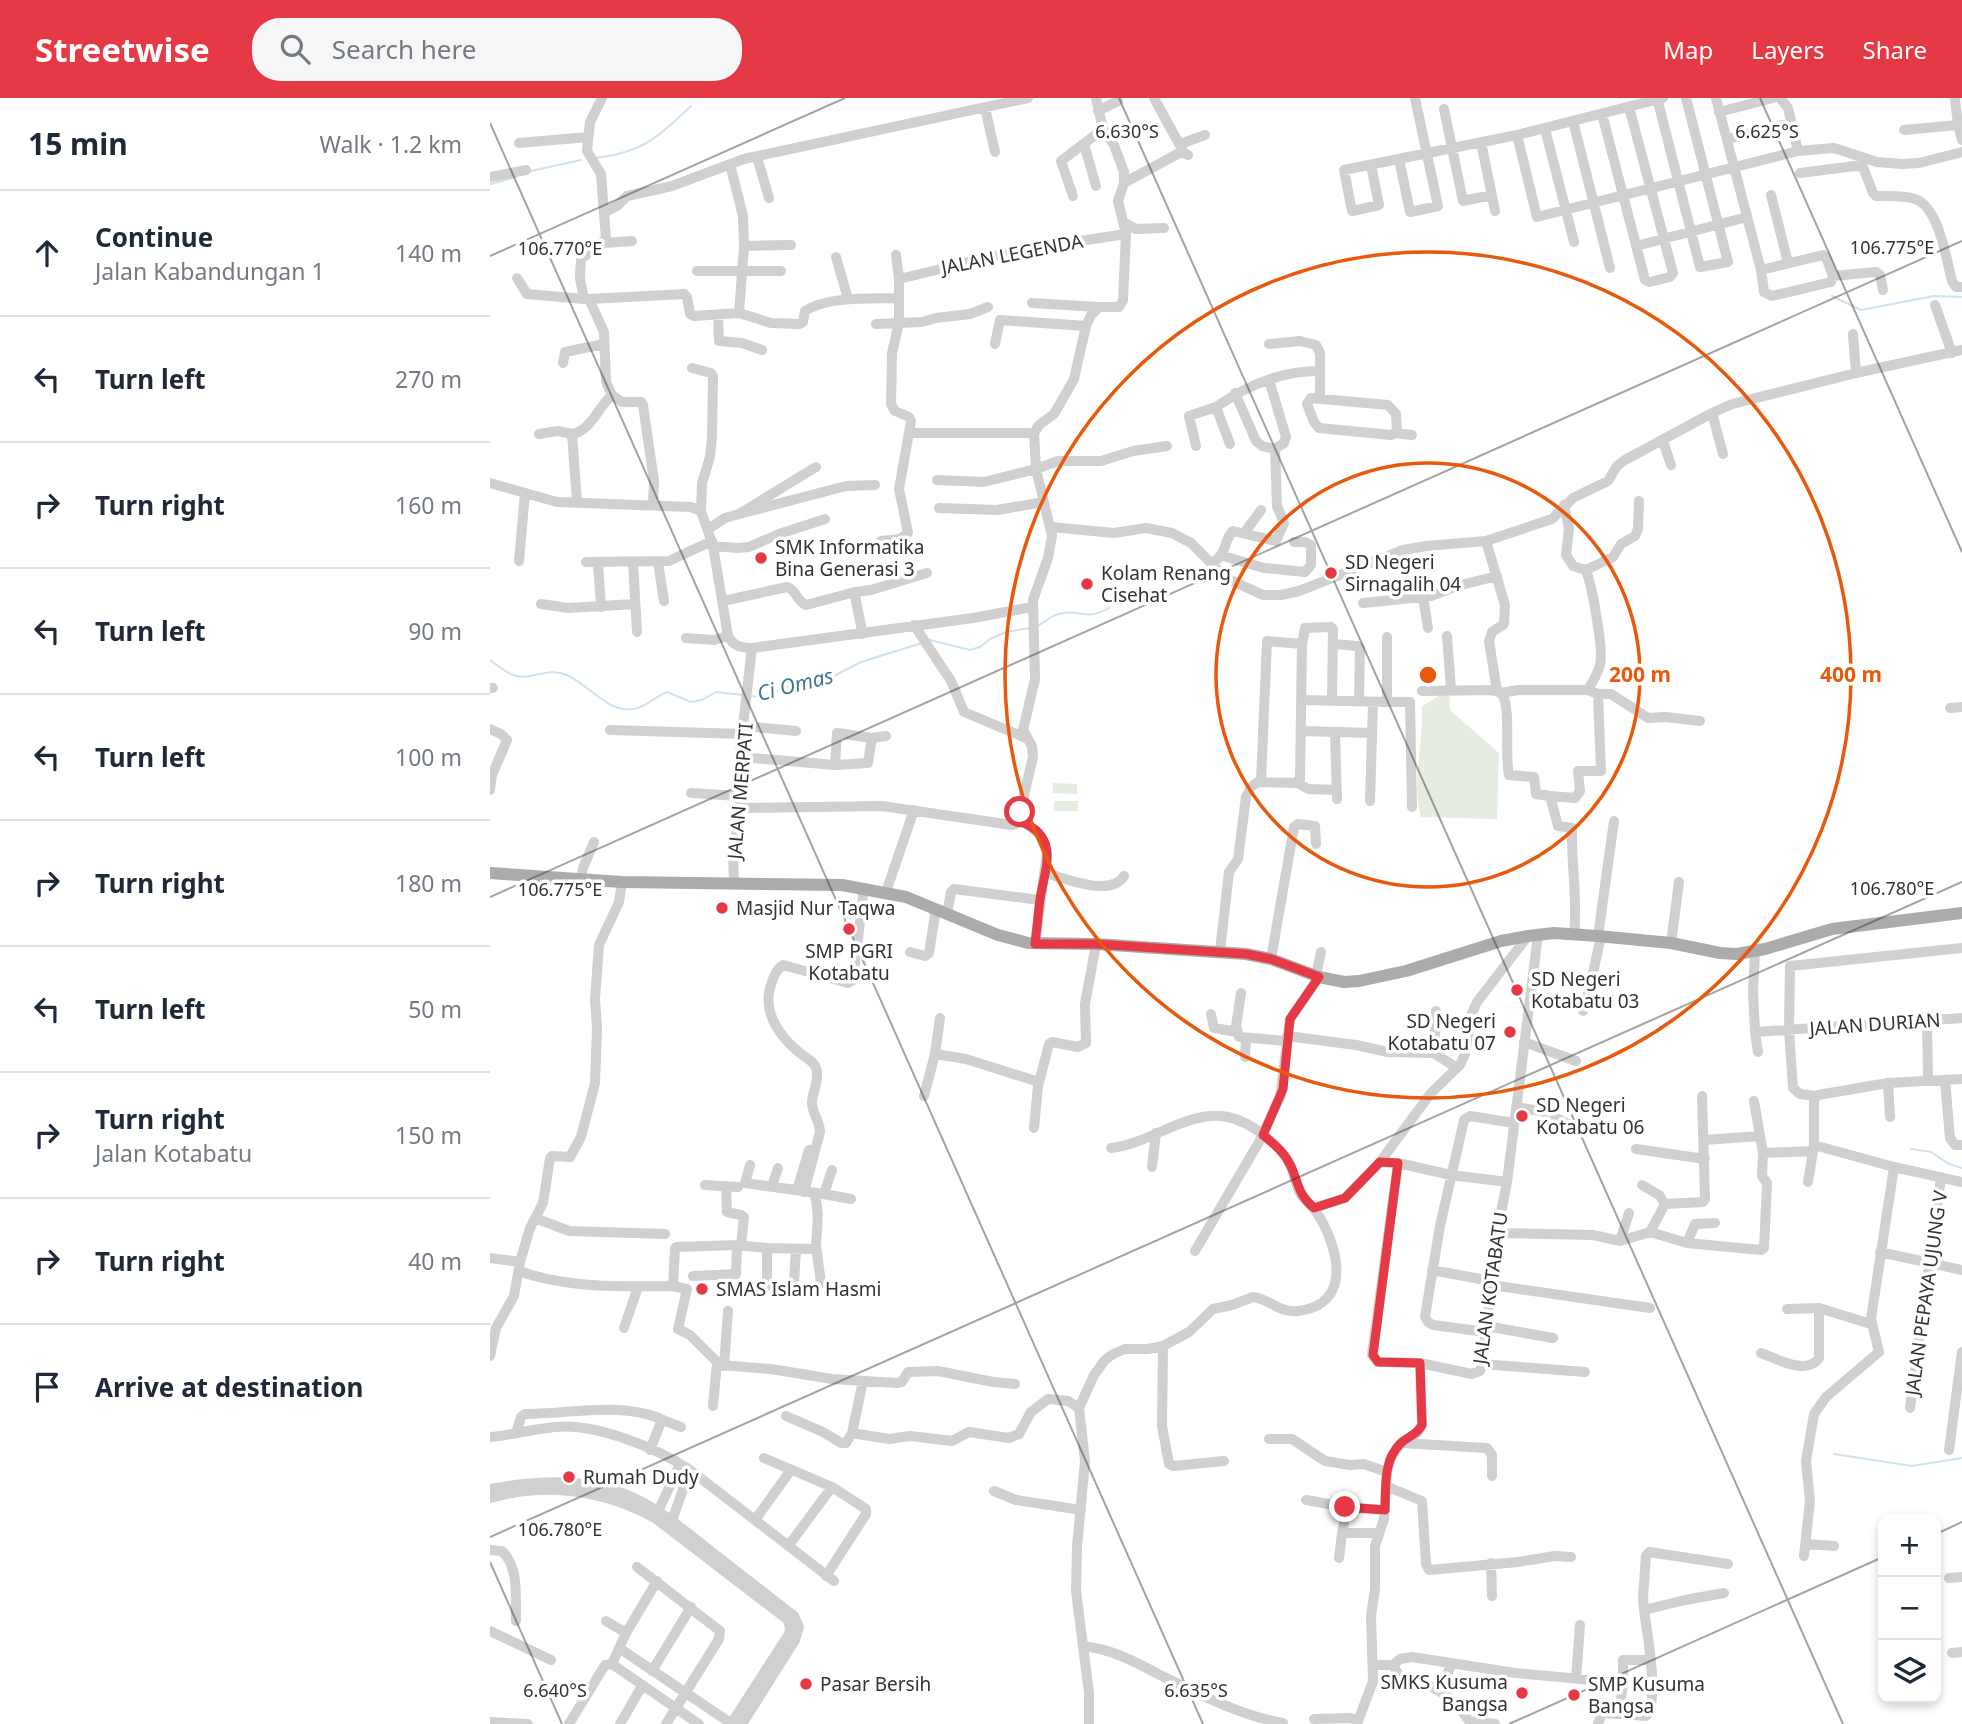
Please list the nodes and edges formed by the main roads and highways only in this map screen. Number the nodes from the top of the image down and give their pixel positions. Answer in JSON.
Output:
{"nodes":[{"id":1,"x":490,"y":873,"type":"edge"},
{"id":2,"x":1962,"y":913,"type":"edge"}],
"edges":[{"from":1,"to":2,"type":"main road"}]}
